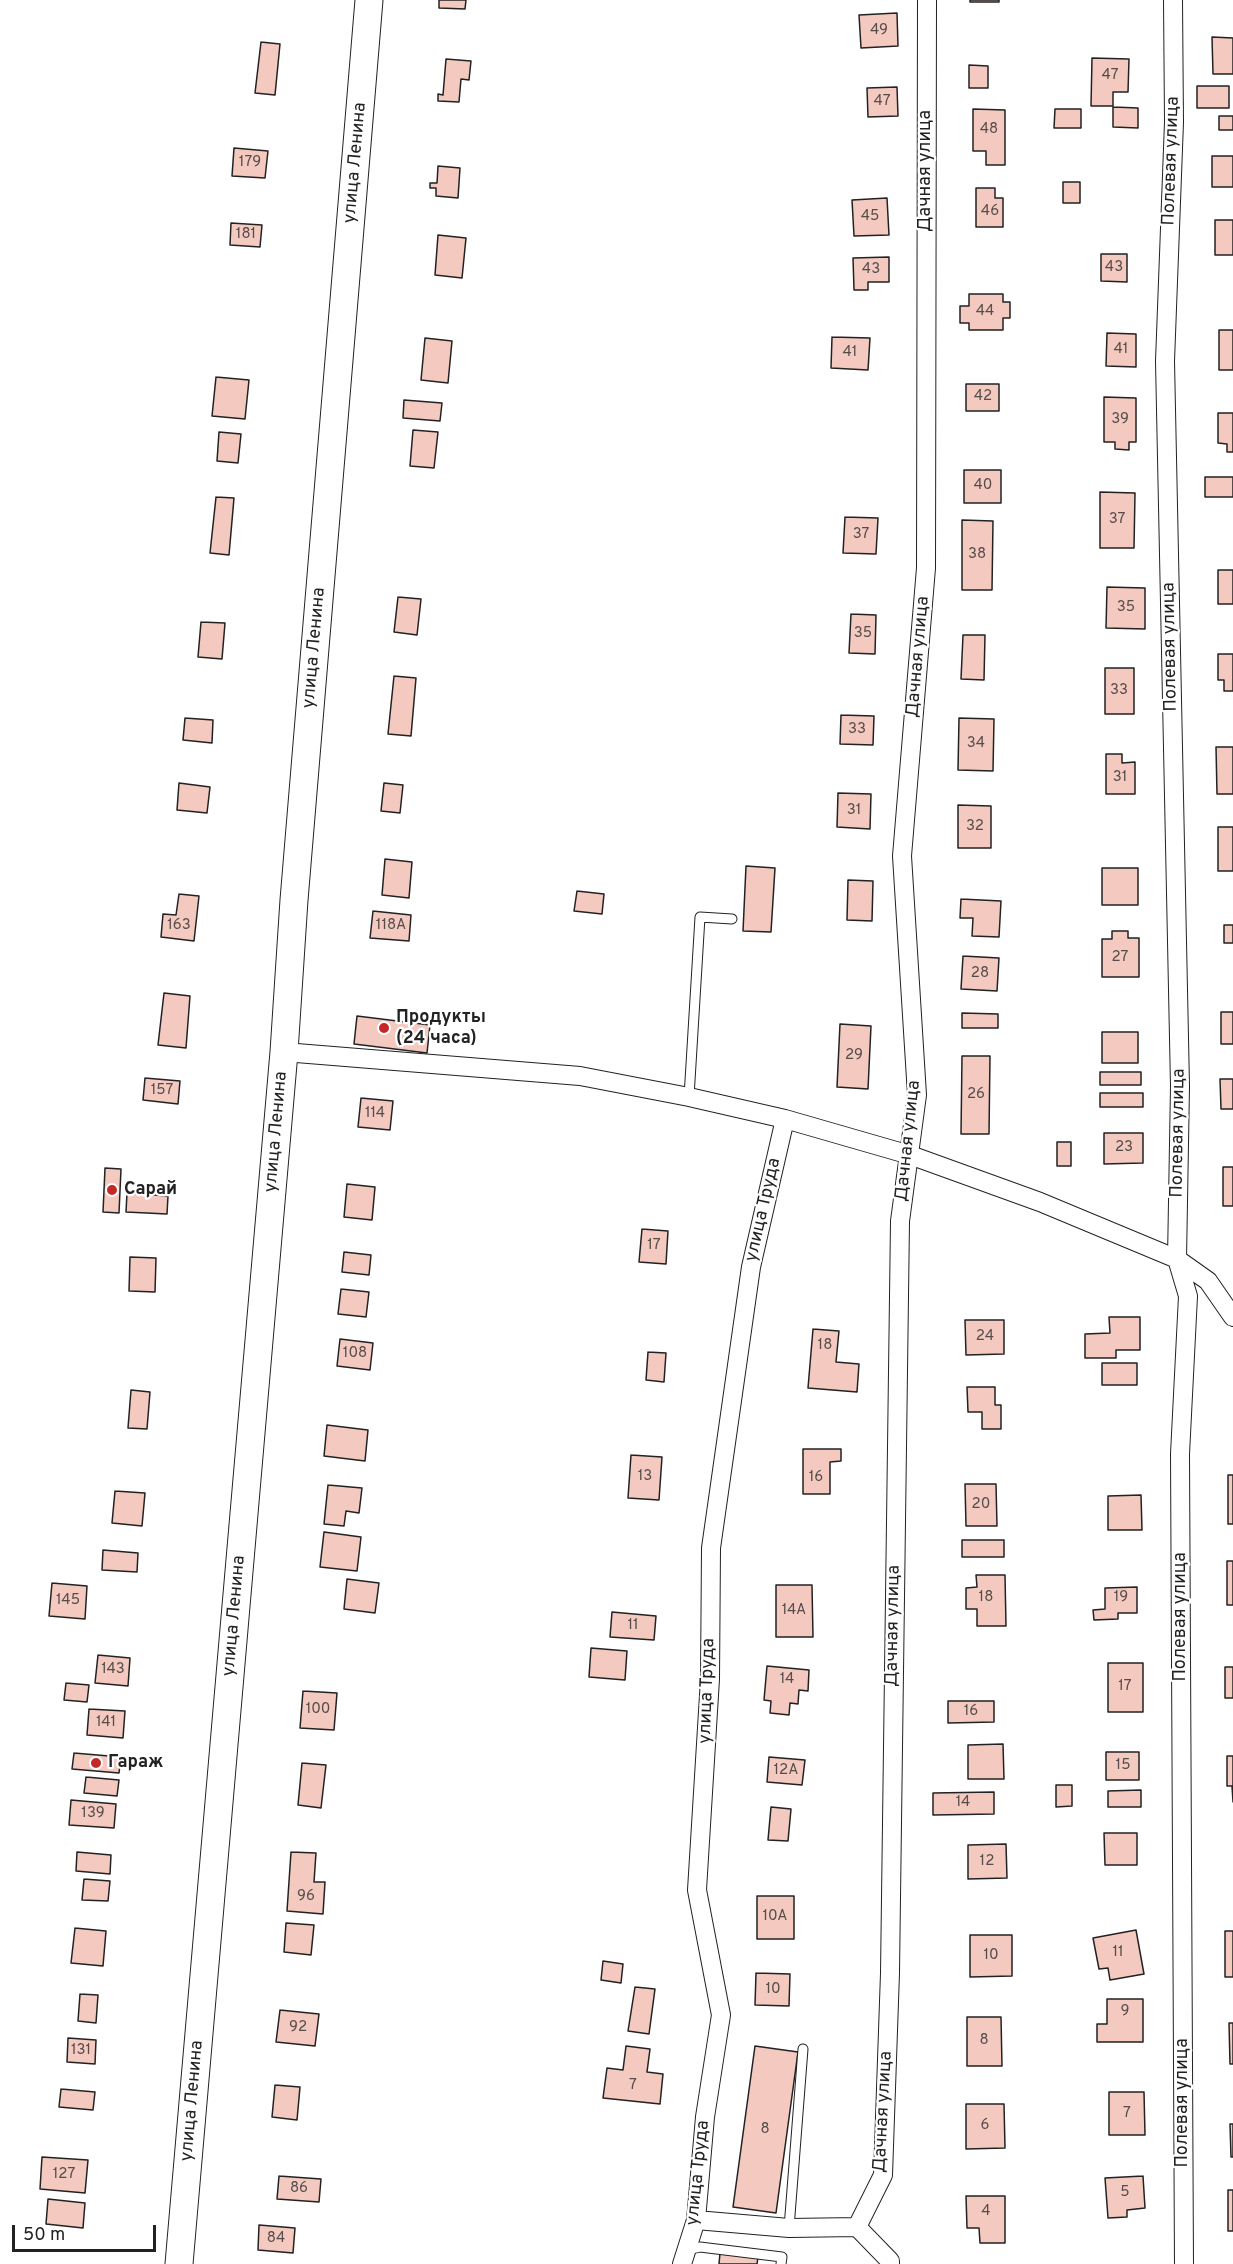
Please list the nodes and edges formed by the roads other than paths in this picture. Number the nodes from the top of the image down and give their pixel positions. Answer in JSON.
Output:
{"nodes":[{"id":1,"x":369,"y":0,"type":"edge"},
{"id":2,"x":927,"y":0,"type":"edge"},
{"id":3,"x":1173,"y":0,"type":"edge"},
{"id":4,"x":732,"y":919,"type":"dead end"},
{"id":5,"x":284,"y":1052,"type":"junction"},
{"id":6,"x":689,"y":1097,"type":"junction"},
{"id":7,"x":785,"y":1119,"type":"junction"},
{"id":8,"x":910,"y":1155,"type":"junction"},
{"id":9,"x":1177,"y":1259,"type":"junction"},
{"id":10,"x":1233,"y":1317,"type":"edge"},
{"id":11,"x":803,"y":2049,"type":"dead end"},
{"id":12,"x":696,"y":2220,"type":"junction"},
{"id":13,"x":789,"y":2228,"type":"junction"},
{"id":14,"x":857,"y":2228,"type":"junction"},
{"id":15,"x":685,"y":2257,"type":"edge"},
{"id":16,"x":179,"y":2264,"type":"edge"},
{"id":17,"x":781,"y":2264,"type":"edge"},
{"id":18,"x":890,"y":2264,"type":"edge"},
{"id":19,"x":1184,"y":2264,"type":"edge"}],
"edges":[{"from":1,"to":5,"type":"main road","name":"улица Ленина"},
{"from":2,"to":8,"type":"street","name":"Дачная улица"},
{"from":3,"to":9,"type":"street","name":"Полевая улица"},
{"from":4,"to":6,"type":"lane"},
{"from":5,"to":6,"type":"street"},
{"from":5,"to":16,"type":"main road","name":"улица Ленина"},
{"from":6,"to":7,"type":"street"},
{"from":7,"to":8,"type":"street"},
{"from":7,"to":12,"type":"street","name":"улица Труда"},
{"from":8,"to":9,"type":"street"},
{"from":8,"to":14,"type":"street","name":"Дачная улица"},
{"from":9,"to":10,"type":"street"},
{"from":9,"to":19,"type":"street","name":"Полевая улица"},
{"from":11,"to":13,"type":"lane"},
{"from":12,"to":13,"type":"street"},
{"from":12,"to":15,"type":"street","name":"улица Труда"},
{"from":13,"to":14,"type":"street"},
{"from":14,"to":18,"type":"street"},
{"from":15,"to":17,"type":"lane"}]}
